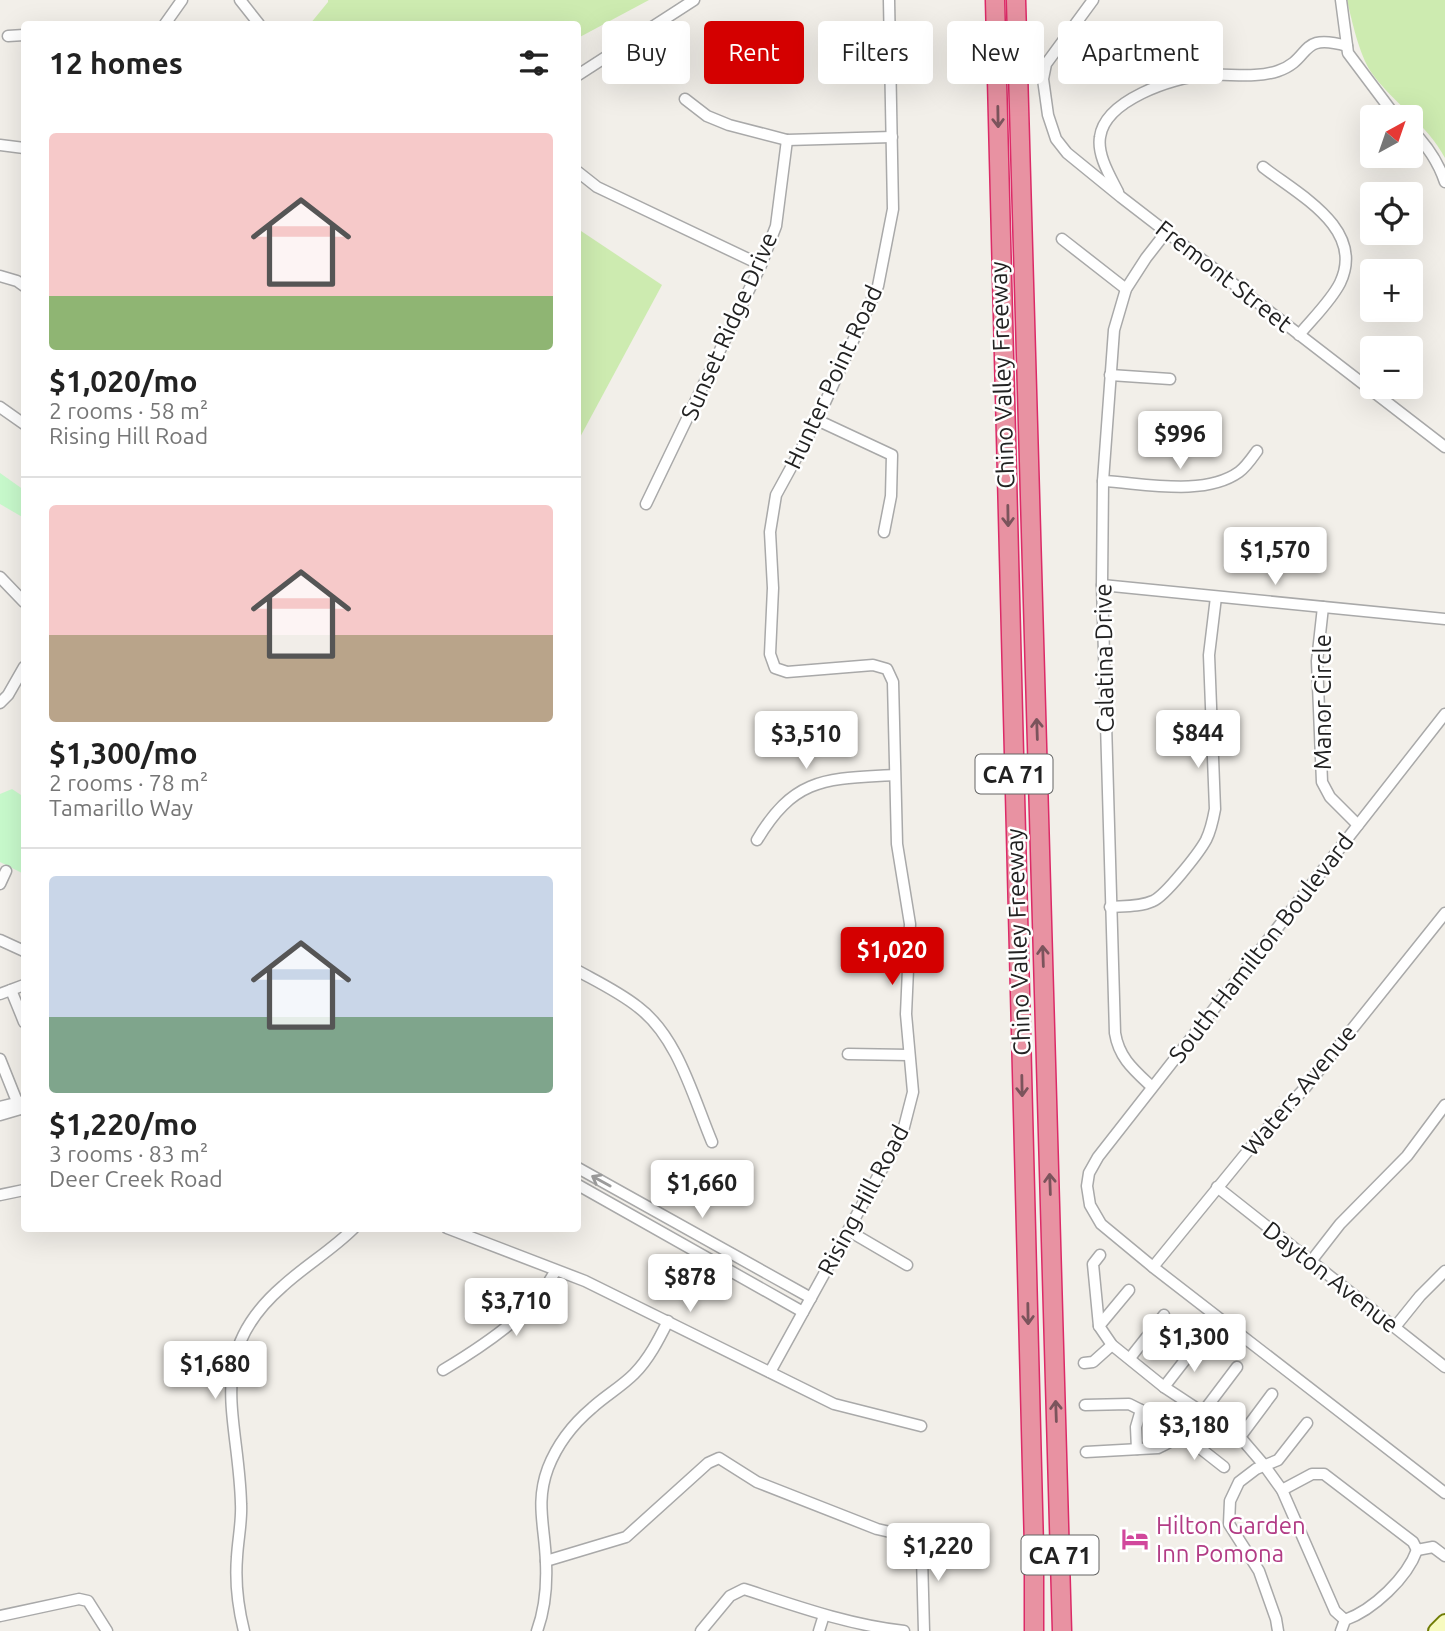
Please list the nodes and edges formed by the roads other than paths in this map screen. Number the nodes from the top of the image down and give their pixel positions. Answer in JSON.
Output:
{"nodes":[{"id":1,"x":183,"y":0,"type":"edge"},
{"id":2,"x":240,"y":0,"type":"edge"},
{"id":3,"x":694,"y":0,"type":"edge"},
{"id":4,"x":889,"y":0,"type":"edge"},
{"id":5,"x":995,"y":0,"type":"edge"},
{"id":6,"x":1016,"y":0,"type":"edge"},
{"id":7,"x":1093,"y":0,"type":"edge"},
{"id":8,"x":1342,"y":0,"type":"edge"},
{"id":9,"x":167,"y":21,"type":"edge"},
{"id":10,"x":257,"y":21,"type":"edge"},
{"id":11,"x":21,"y":35,"type":"edge"},
{"id":12,"x":8,"y":36,"type":"dead end"},
{"id":13,"x":1347,"y":46,"type":"junction"},
{"id":14,"x":581,"y":73,"type":"edge"},
{"id":15,"x":685,"y":99,"type":"dead end"},
{"id":16,"x":1387,"y":105,"type":"edge"},
{"id":17,"x":892,"y":137,"type":"junction"},
{"id":18,"x":788,"y":140,"type":"junction"},
{"id":19,"x":1423,"y":141,"type":"edge"},
{"id":20,"x":0,"y":145,"type":"edge"},
{"id":21,"x":21,"y":148,"type":"edge"},
{"id":22,"x":1263,"y":167,"type":"dead end"},
{"id":23,"x":581,"y":174,"type":"edge"},
{"id":24,"x":1445,"y":182,"type":"edge"},
{"id":25,"x":1121,"y":197,"type":"junction"},
{"id":26,"x":1167,"y":231,"type":"junction"},
{"id":27,"x":1062,"y":239,"type":"dead end"},
{"id":28,"x":761,"y":265,"type":"junction"},
{"id":29,"x":0,"y":276,"type":"edge"},
{"id":30,"x":21,"y":284,"type":"edge"},
{"id":31,"x":1126,"y":289,"type":"junction"},
{"id":32,"x":1299,"y":335,"type":"junction"},
{"id":33,"x":1110,"y":374,"type":"junction"},
{"id":34,"x":1170,"y":379,"type":"dead end"},
{"id":35,"x":0,"y":407,"type":"edge"},
{"id":36,"x":817,"y":420,"type":"junction"},
{"id":37,"x":21,"y":422,"type":"edge"},
{"id":38,"x":1445,"y":447,"type":"edge"},
{"id":39,"x":1257,"y":452,"type":"dead end"},
{"id":40,"x":1102,"y":481,"type":"junction"},
{"id":41,"x":646,"y":504,"type":"dead end"},
{"id":42,"x":884,"y":532,"type":"dead end"},
{"id":43,"x":0,"y":577,"type":"edge"},
{"id":44,"x":1102,"y":585,"type":"junction"},
{"id":45,"x":1216,"y":597,"type":"junction"},
{"id":46,"x":21,"y":599,"type":"edge"},
{"id":47,"x":1323,"y":607,"type":"junction"},
{"id":48,"x":1445,"y":619,"type":"edge"},
{"id":49,"x":775,"y":668,"type":"joint"},
{"id":50,"x":21,"y":672,"type":"edge"},
{"id":51,"x":0,"y":703,"type":"edge"},
{"id":52,"x":1445,"y":714,"type":"edge"},
{"id":53,"x":894,"y":775,"type":"junction"},
{"id":54,"x":1358,"y":825,"type":"junction"},
{"id":55,"x":757,"y":840,"type":"dead end"},
{"id":56,"x":6,"y":871,"type":"dead end"},
{"id":57,"x":0,"y":884,"type":"edge"},
{"id":58,"x":1110,"y":907,"type":"junction"},
{"id":59,"x":1445,"y":913,"type":"edge"},
{"id":60,"x":0,"y":940,"type":"edge"},
{"id":61,"x":21,"y":949,"type":"edge"},
{"id":62,"x":581,"y":973,"type":"edge"},
{"id":63,"x":21,"y":986,"type":"edge"},
{"id":64,"x":11,"y":990,"type":"junction"},
{"id":65,"x":0,"y":994,"type":"edge"},
{"id":66,"x":21,"y":1015,"type":"edge"},
{"id":67,"x":848,"y":1054,"type":"dead end"},
{"id":68,"x":909,"y":1055,"type":"junction"},
{"id":69,"x":0,"y":1059,"type":"edge"},
{"id":70,"x":1152,"y":1087,"type":"junction"},
{"id":71,"x":21,"y":1103,"type":"edge"},
{"id":72,"x":21,"y":1105,"type":"edge"},
{"id":73,"x":21,"y":1105,"type":"edge"},
{"id":74,"x":1445,"y":1105,"type":"edge"},
{"id":75,"x":0,"y":1107,"type":"edge"},
{"id":76,"x":0,"y":1115,"type":"edge"},
{"id":77,"x":712,"y":1142,"type":"dead end"},
{"id":78,"x":581,"y":1170,"type":"edge"},
{"id":79,"x":581,"y":1187,"type":"edge"},
{"id":80,"x":1217,"y":1187,"type":"junction"},
{"id":81,"x":21,"y":1191,"type":"edge"},
{"id":82,"x":0,"y":1195,"type":"edge"},
{"id":83,"x":849,"y":1231,"type":"junction"},
{"id":84,"x":350,"y":1232,"type":"edge"},
{"id":85,"x":457,"y":1232,"type":"edge"},
{"id":86,"x":1100,"y":1255,"type":"dead end"},
{"id":87,"x":1312,"y":1260,"type":"junction"},
{"id":88,"x":907,"y":1265,"type":"dead end"},
{"id":89,"x":1153,"y":1267,"type":"junction"},
{"id":90,"x":1445,"y":1271,"type":"edge"},
{"id":91,"x":555,"y":1272,"type":"junction"},
{"id":92,"x":1129,"y":1290,"type":"dead end"},
{"id":93,"x":811,"y":1298,"type":"junction"},
{"id":94,"x":803,"y":1312,"type":"junction"},
{"id":95,"x":1164,"y":1315,"type":"dead end"},
{"id":96,"x":668,"y":1321,"type":"junction"},
{"id":97,"x":1099,"y":1326,"type":"junction"},
{"id":98,"x":1395,"y":1327,"type":"junction"},
{"id":99,"x":1199,"y":1342,"type":"dead end"},
{"id":100,"x":1112,"y":1345,"type":"junction"},
{"id":101,"x":1130,"y":1358,"type":"junction"},
{"id":102,"x":1084,"y":1363,"type":"dead end"},
{"id":103,"x":1237,"y":1367,"type":"dead end"},
{"id":104,"x":1445,"y":1367,"type":"edge"},
{"id":105,"x":443,"y":1370,"type":"dead end"},
{"id":106,"x":770,"y":1372,"type":"junction"},
{"id":107,"x":1164,"y":1387,"type":"junction"},
{"id":108,"x":1272,"y":1394,"type":"dead end"},
{"id":109,"x":1086,"y":1405,"type":"dead end"},
{"id":110,"x":1141,"y":1410,"type":"junction"},
{"id":111,"x":1203,"y":1412,"type":"junction"},
{"id":112,"x":1307,"y":1423,"type":"dead end"},
{"id":113,"x":921,"y":1426,"type":"dead end"},
{"id":114,"x":1179,"y":1436,"type":"junction"},
{"id":115,"x":1240,"y":1437,"type":"junction"},
{"id":116,"x":1138,"y":1449,"type":"junction"},
{"id":117,"x":1086,"y":1452,"type":"dead end"},
{"id":118,"x":1264,"y":1465,"type":"junction"},
{"id":119,"x":1224,"y":1467,"type":"dead end"},
{"id":120,"x":1282,"y":1490,"type":"junction"},
{"id":121,"x":1445,"y":1493,"type":"edge"},
{"id":122,"x":1034,"y":1548,"type":"junction"},
{"id":123,"x":1417,"y":1550,"type":"junction"},
{"id":124,"x":1445,"y":1556,"type":"edge"},
{"id":125,"x":546,"y":1562,"type":"junction"},
{"id":126,"x":824,"y":1615,"type":"junction"},
{"id":127,"x":0,"y":1616,"type":"edge"},
{"id":128,"x":1345,"y":1620,"type":"junction"},
{"id":129,"x":1445,"y":1622,"type":"edge"},
{"id":130,"x":107,"y":1631,"type":"edge"},
{"id":131,"x":244,"y":1631,"type":"edge"},
{"id":132,"x":537,"y":1631,"type":"edge"},
{"id":133,"x":701,"y":1631,"type":"edge"},
{"id":134,"x":819,"y":1631,"type":"edge"},
{"id":135,"x":904,"y":1631,"type":"edge"},
{"id":136,"x":924,"y":1631,"type":"edge"},
{"id":137,"x":1025,"y":1631,"type":"edge"},
{"id":138,"x":1034,"y":1631,"type":"edge"},
{"id":139,"x":1065,"y":1631,"type":"edge"},
{"id":140,"x":1278,"y":1631,"type":"edge"},
{"id":141,"x":1341,"y":1631,"type":"edge"},
{"id":142,"x":1436,"y":1631,"type":"edge"}],
"edges":[{"from":1,"to":9,"type":"street"},
{"from":2,"to":10,"type":"street"},
{"from":3,"to":14,"type":"street"},
{"from":4,"to":17,"type":"street","name":"Hunter Point Road"},
{"from":5,"to":122,"type":"highway","name":"Chino Valley Freeway","number":"CA 71","one_way":true},
{"from":139,"to":6,"type":"highway","name":"Chino Valley Freeway","number":"CA 71","one_way":true},
{"from":7,"to":25,"type":"street","name":"Fremont Street"},
{"from":8,"to":13,"type":"street"},
{"from":11,"to":12,"type":"street"},
{"from":13,"to":16,"type":"street"},
{"from":13,"to":25,"type":"street"},
{"from":15,"to":18,"type":"street"},
{"from":17,"to":18,"type":"street"},
{"from":17,"to":36,"type":"street","name":"Hunter Point Road"},
{"from":18,"to":28,"type":"street","name":"Sunset Ridge Drive"},
{"from":19,"to":24,"type":"street"},
{"from":20,"to":21,"type":"street"},
{"from":22,"to":32,"type":"street"},
{"from":23,"to":28,"type":"street"},
{"from":25,"to":26,"type":"street","name":"Fremont Street"},
{"from":26,"to":31,"type":"street","name":"Calatina Drive"},
{"from":26,"to":32,"type":"street","name":"Fremont Street"},
{"from":27,"to":31,"type":"street"},
{"from":28,"to":41,"type":"street","name":"Sunset Ridge Drive"},
{"from":29,"to":30,"type":"street"},
{"from":31,"to":33,"type":"street","name":"Calatina Drive"},
{"from":32,"to":38,"type":"street","name":"Fremont Street"},
{"from":33,"to":34,"type":"street"},
{"from":33,"to":40,"type":"street","name":"Calatina Drive"},
{"from":35,"to":37,"type":"street"},
{"from":36,"to":42,"type":"street"},
{"from":36,"to":49,"type":"street","name":"Hunter Point Road"},
{"from":39,"to":40,"type":"street"},
{"from":40,"to":44,"type":"street","name":"Calatina Drive"},
{"from":43,"to":46,"type":"street"},
{"from":44,"to":45,"type":"street"},
{"from":44,"to":58,"type":"street","name":"Calatina Drive"},
{"from":45,"to":47,"type":"street"},
{"from":45,"to":58,"type":"street"},
{"from":47,"to":48,"type":"street"},
{"from":47,"to":54,"type":"street","name":"Manor Circle"},
{"from":49,"to":53,"type":"street","name":"Rising Hill Road"},
{"from":50,"to":51,"type":"street"},
{"from":52,"to":54,"type":"street","name":"South Hamilton Boulevard"},
{"from":53,"to":55,"type":"street"},
{"from":53,"to":68,"type":"street","name":"Rising Hill Road"},
{"from":54,"to":70,"type":"street","name":"South Hamilton Boulevard"},
{"from":56,"to":57,"type":"street"},
{"from":58,"to":70,"type":"street","name":"Calatina Drive"},
{"from":59,"to":80,"type":"street","name":"Waters Avenue"},
{"from":60,"to":61,"type":"street"},
{"from":62,"to":77,"type":"street"},
{"from":63,"to":64,"type":"street"},
{"from":64,"to":65,"type":"street"},
{"from":64,"to":66,"type":"street"},
{"from":67,"to":68,"type":"street"},
{"from":68,"to":83,"type":"street","name":"Rising Hill Road"},
{"from":69,"to":71,"type":"street"},
{"from":70,"to":89,"type":"street","name":"South Hamilton Boulevard"},
{"from":72,"to":75,"type":"street"},
{"from":73,"to":76,"type":"street"},
{"from":74,"to":87,"type":"street"},
{"from":93,"to":78,"type":"street","one_way":true},
{"from":79,"to":94,"type":"street"},
{"from":80,"to":87,"type":"street","name":"Dayton Avenue"},
{"from":80,"to":89,"type":"street","name":"Waters Avenue"},
{"from":81,"to":82,"type":"street"},
{"from":83,"to":88,"type":"street"},
{"from":83,"to":93,"type":"street","name":"Rising Hill Road"},
{"from":84,"to":131,"type":"street"},
{"from":85,"to":91,"type":"street"},
{"from":86,"to":97,"type":"street"},
{"from":87,"to":98,"type":"street","name":"Dayton Avenue"},
{"from":89,"to":121,"type":"street"},
{"from":90,"to":98,"type":"street"},
{"from":91,"to":96,"type":"street"},
{"from":91,"to":105,"type":"street"},
{"from":92,"to":97,"type":"street"},
{"from":93,"to":94,"type":"street","name":"Rising Hill Road"},
{"from":94,"to":106,"type":"street","name":"Rising Hill Road"},
{"from":95,"to":101,"type":"street"},
{"from":96,"to":106,"type":"street"},
{"from":96,"to":125,"type":"street"},
{"from":97,"to":100,"type":"street"},
{"from":98,"to":104,"type":"street","name":"Dayton Avenue"},
{"from":99,"to":107,"type":"street"},
{"from":100,"to":101,"type":"street"},
{"from":100,"to":102,"type":"street"},
{"from":101,"to":107,"type":"street"},
{"from":103,"to":111,"type":"street"},
{"from":106,"to":113,"type":"street"},
{"from":107,"to":111,"type":"street"},
{"from":108,"to":115,"type":"street"},
{"from":109,"to":110,"type":"street"},
{"from":110,"to":114,"type":"street"},
{"from":110,"to":116,"type":"street"},
{"from":111,"to":114,"type":"street"},
{"from":111,"to":115,"type":"street"},
{"from":112,"to":118,"type":"street"},
{"from":114,"to":116,"type":"street"},
{"from":114,"to":119,"type":"street"},
{"from":115,"to":118,"type":"street"},
{"from":116,"to":117,"type":"street"},
{"from":118,"to":120,"type":"street"},
{"from":118,"to":140,"type":"street"},
{"from":120,"to":123,"type":"street"},
{"from":120,"to":128,"type":"street"},
{"from":122,"to":137,"type":"highway"},
{"from":122,"to":138,"type":"highway","name":"Chino Valley Freeway","number":"CA 71"},
{"from":123,"to":124,"type":"street"},
{"from":123,"to":128,"type":"street"},
{"from":125,"to":132,"type":"street"},
{"from":125,"to":136,"type":"street"},
{"from":126,"to":133,"type":"street"},
{"from":126,"to":134,"type":"street"},
{"from":126,"to":135,"type":"street"},
{"from":127,"to":130,"type":"street"},
{"from":128,"to":141,"type":"street"},
{"from":129,"to":142,"type":"street"}]}
